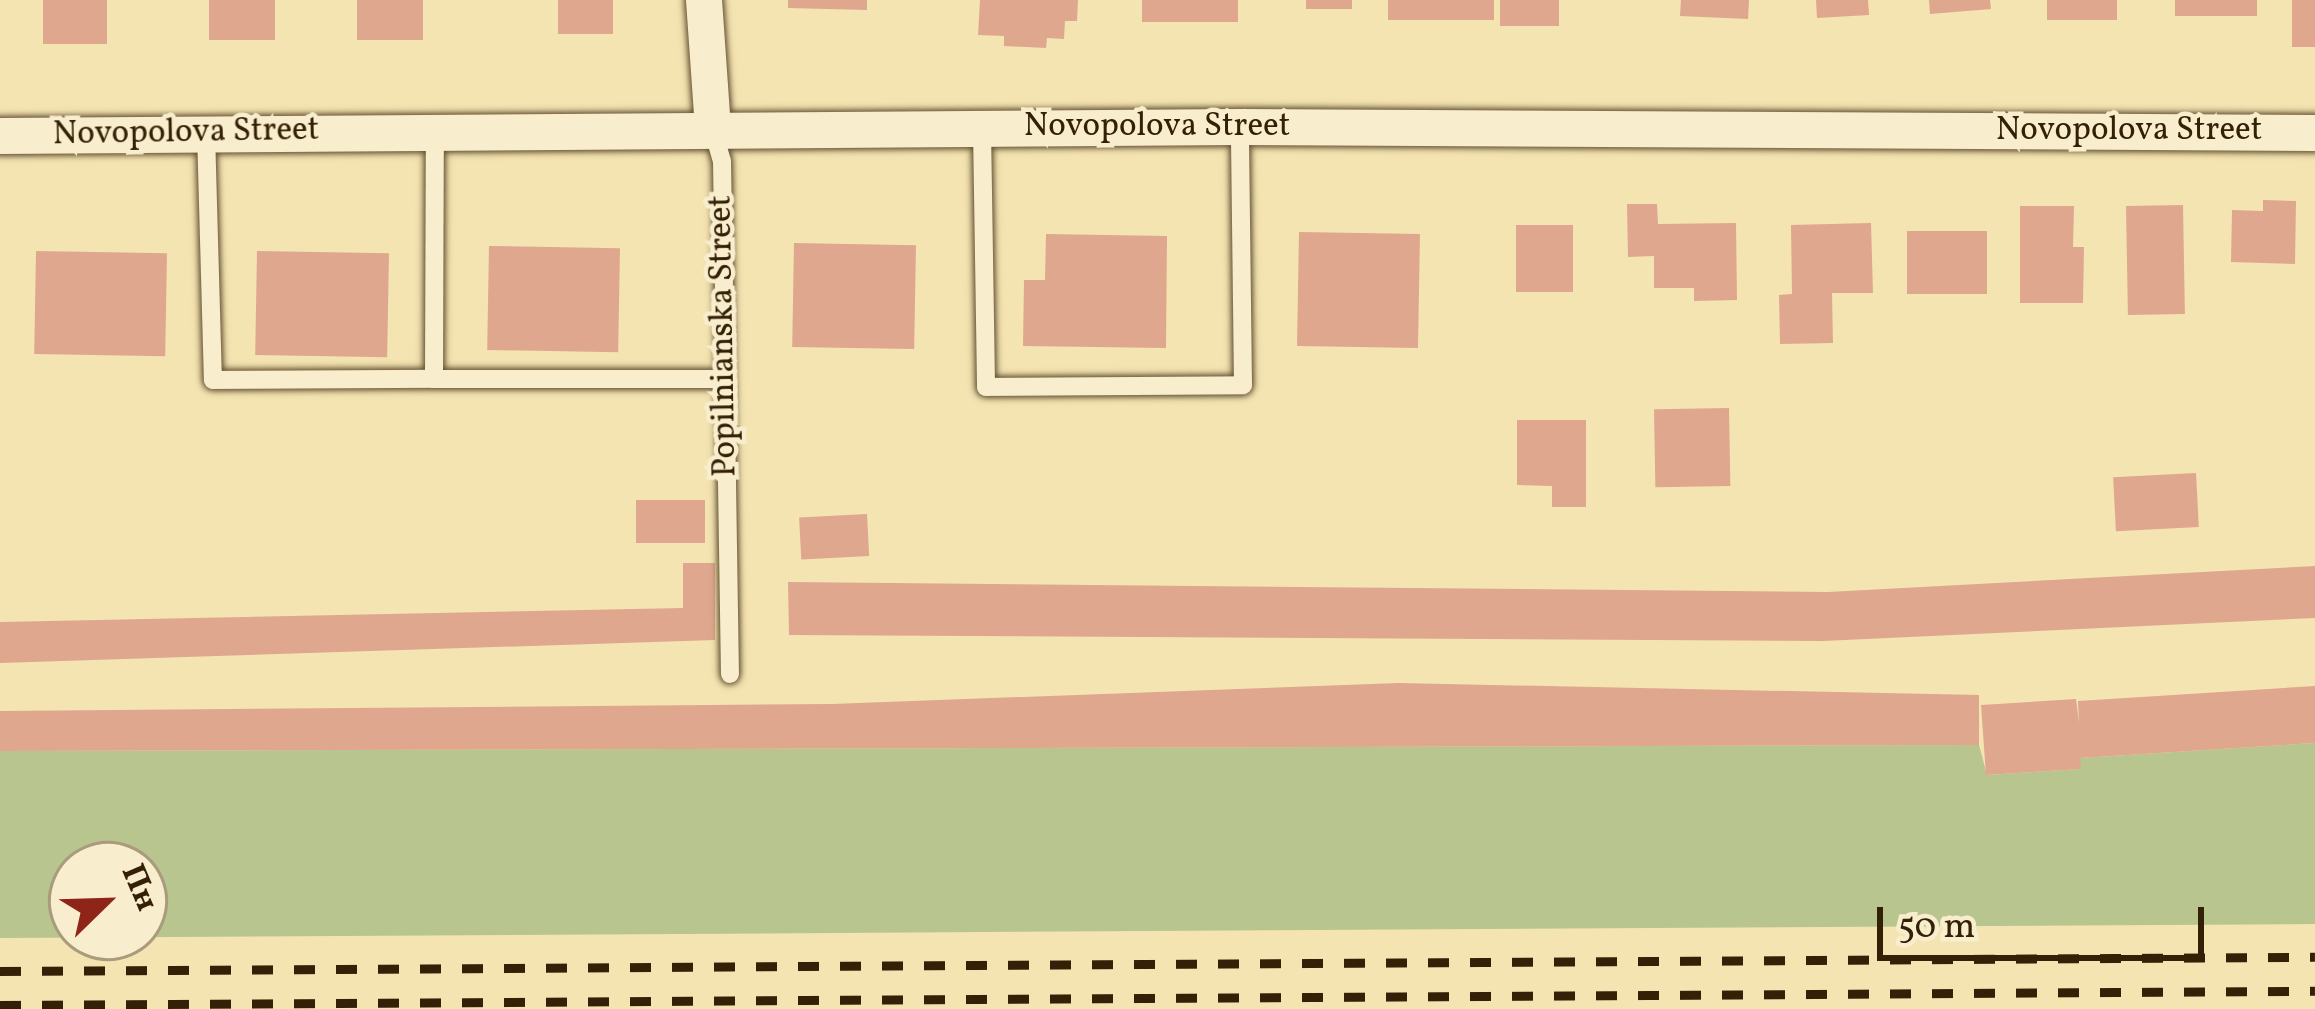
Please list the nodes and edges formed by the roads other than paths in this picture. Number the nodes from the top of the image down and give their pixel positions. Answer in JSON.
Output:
{"nodes":[{"id":1,"x":704,"y":0,"type":"edge"},
{"id":2,"x":1240,"y":127,"type":"junction"},
{"id":3,"x":982,"y":129,"type":"junction"},
{"id":4,"x":713,"y":130,"type":"junction"},
{"id":5,"x":206,"y":132,"type":"junction"},
{"id":6,"x":435,"y":132,"type":"junction"},
{"id":7,"x":2315,"y":133,"type":"edge"},
{"id":8,"x":0,"y":136,"type":"edge"},
{"id":9,"x":725,"y":379,"type":"junction"},
{"id":10,"x":434,"y":380,"type":"junction"},
{"id":11,"x":730,"y":674,"type":"dead end"}],
"edges":[{"from":1,"to":4,"type":"street","name":"Popilnianska Street"},
{"from":2,"to":3,"type":"street","name":"Novopolova Street"},
{"from":2,"to":3,"type":"lane"},
{"from":2,"to":7,"type":"street","name":"Novopolova Street"},
{"from":3,"to":4,"type":"street","name":"Novopolova Street"},
{"from":4,"to":6,"type":"street","name":"Novopolova Street"},
{"from":4,"to":9,"type":"lane","name":"Popilnianska Street"},
{"from":5,"to":6,"type":"street","name":"Novopolova Street"},
{"from":5,"to":8,"type":"street","name":"Novopolova Street"},
{"from":5,"to":10,"type":"lane"},
{"from":6,"to":10,"type":"lane"},
{"from":9,"to":10,"type":"lane"},
{"from":9,"to":11,"type":"lane","name":"Popilnianska Street"}]}
